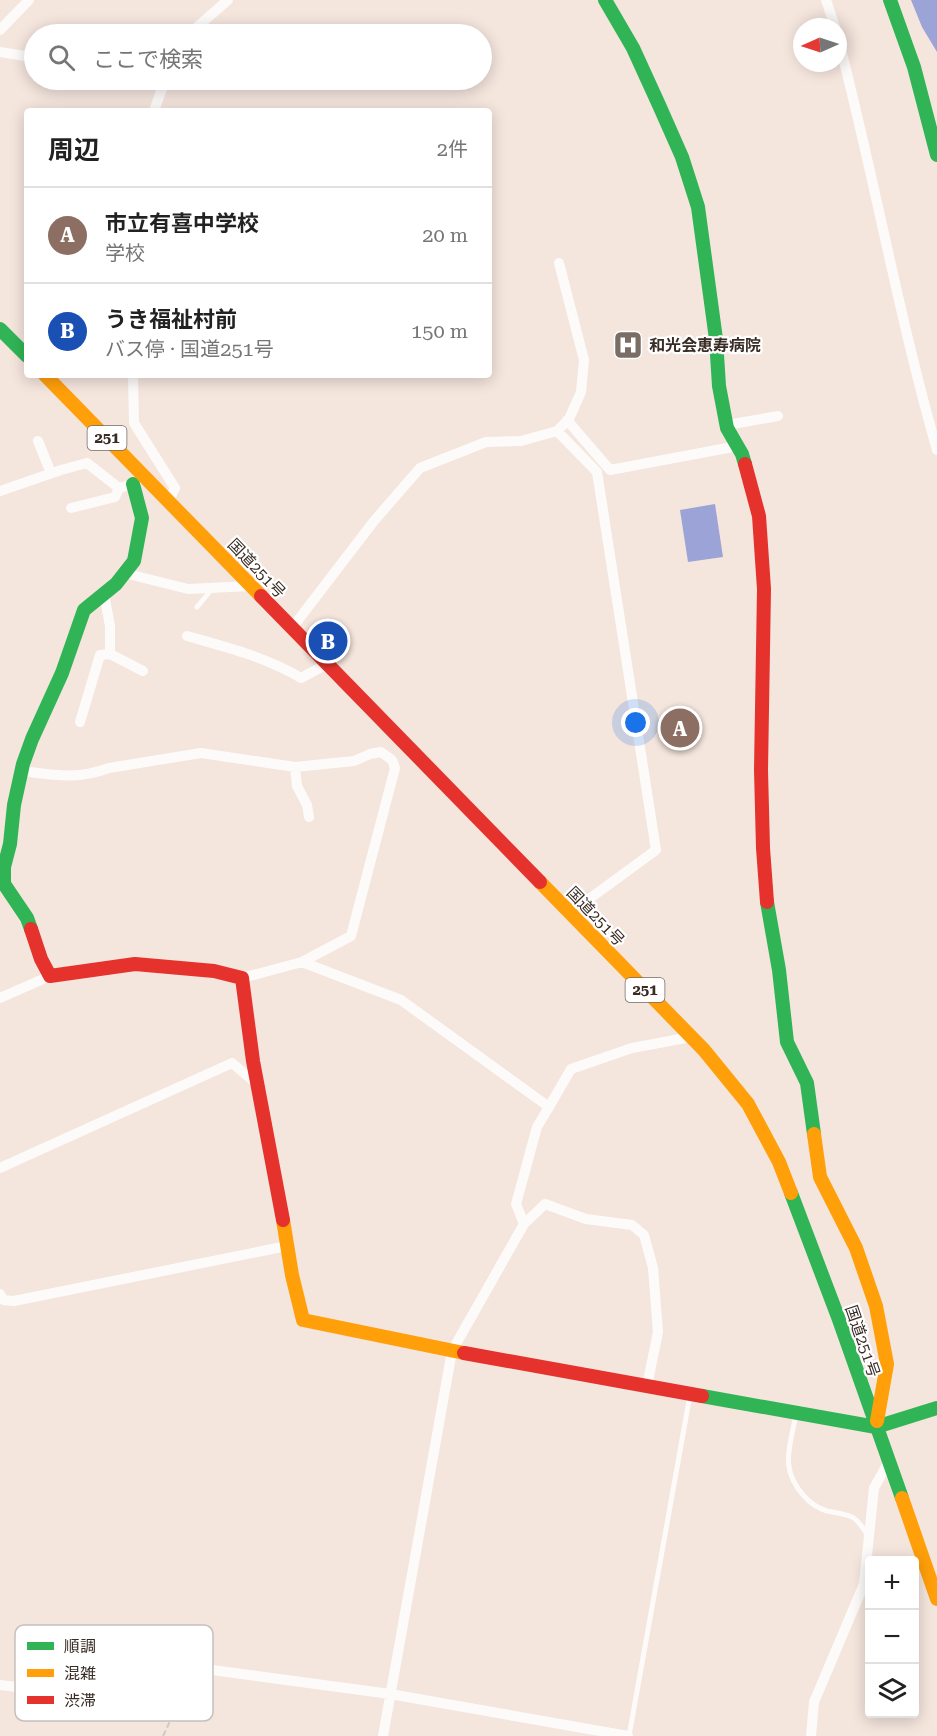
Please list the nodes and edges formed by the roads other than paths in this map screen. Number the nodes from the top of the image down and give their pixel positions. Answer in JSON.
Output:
{"nodes":[{"id":1,"x":29,"y":0,"type":"edge"},
{"id":2,"x":228,"y":0,"type":"edge"},
{"id":3,"x":605,"y":0,"type":"edge"},
{"id":4,"x":826,"y":0,"type":"edge"},
{"id":5,"x":890,"y":0,"type":"edge"},
{"id":6,"x":832,"y":18,"type":"edge"},
{"id":7,"x":200,"y":24,"type":"edge"},
{"id":8,"x":0,"y":30,"type":"edge"},
{"id":9,"x":0,"y":52,"type":"edge"},
{"id":10,"x":24,"y":56,"type":"edge"},
{"id":11,"x":847,"y":72,"type":"edge"},
{"id":12,"x":161,"y":90,"type":"edge"},
{"id":13,"x":155,"y":108,"type":"edge"},
{"id":14,"x":937,"y":155,"type":"edge"},
{"id":15,"x":560,"y":263,"type":"dead end"},
{"id":16,"x":0,"y":329,"type":"edge"},
{"id":17,"x":24,"y":353,"type":"edge"},
{"id":18,"x":48,"y":378,"type":"edge"},
{"id":19,"x":133,"y":378,"type":"edge"},
{"id":20,"x":778,"y":416,"type":"dead end"},
{"id":21,"x":567,"y":420,"type":"junction"},
{"id":22,"x":727,"y":425,"type":"junction"},
{"id":23,"x":557,"y":431,"type":"junction"},
{"id":24,"x":38,"y":441,"type":"dead end"},
{"id":25,"x":738,"y":446,"type":"junction"},
{"id":26,"x":937,"y":450,"type":"edge"},
{"id":27,"x":51,"y":473,"type":"junction"},
{"id":28,"x":138,"y":479,"type":"junction"},
{"id":29,"x":119,"y":488,"type":"junction"},
{"id":30,"x":0,"y":491,"type":"edge"},
{"id":31,"x":169,"y":500,"type":"junction"},
{"id":32,"x":71,"y":508,"type":"dead end"},
{"id":33,"x":124,"y":573,"type":"junction"},
{"id":34,"x":252,"y":586,"type":"junction"},
{"id":35,"x":212,"y":589,"type":"junction"},
{"id":36,"x":104,"y":594,"type":"junction"},
{"id":37,"x":197,"y":607,"type":"dead end"},
{"id":38,"x":292,"y":628,"type":"junction"},
{"id":39,"x":187,"y":636,"type":"dead end"},
{"id":40,"x":110,"y":654,"type":"junction"},
{"id":41,"x":327,"y":664,"type":"junction"},
{"id":42,"x":143,"y":671,"type":"dead end"},
{"id":43,"x":80,"y":722,"type":"dead end"},
{"id":44,"x":295,"y":767,"type":"junction"},
{"id":45,"x":22,"y":771,"type":"junction"},
{"id":46,"x":309,"y":817,"type":"dead end"},
{"id":47,"x":2,"y":883,"type":"edge"},
{"id":48,"x":570,"y":913,"type":"junction"},
{"id":49,"x":302,"y":962,"type":"junction"},
{"id":50,"x":50,"y":976,"type":"junction"},
{"id":51,"x":242,"y":978,"type":"junction"},
{"id":52,"x":0,"y":999,"type":"edge"},
{"id":53,"x":691,"y":1037,"type":"junction"},
{"id":54,"x":257,"y":1084,"type":"junction"},
{"id":55,"x":549,"y":1107,"type":"junction"},
{"id":56,"x":0,"y":1168,"type":"edge"},
{"id":57,"x":524,"y":1224,"type":"junction"},
{"id":58,"x":287,"y":1246,"type":"junction"},
{"id":59,"x":0,"y":1294,"type":"edge"},
{"id":60,"x":452,"y":1351,"type":"junction"},
{"id":61,"x":647,"y":1386,"type":"junction"},
{"id":62,"x":691,"y":1394,"type":"junction"},
{"id":63,"x":937,"y":1408,"type":"edge"},
{"id":64,"x":797,"y":1412,"type":"junction"},
{"id":65,"x":876,"y":1426,"type":"junction"},
{"id":66,"x":889,"y":1463,"type":"junction"},
{"id":67,"x":869,"y":1538,"type":"junction"},
{"id":68,"x":937,"y":1599,"type":"edge"},
{"id":69,"x":213,"y":1670,"type":"edge"},
{"id":70,"x":0,"y":1684,"type":"edge"},
{"id":71,"x":15,"y":1686,"type":"edge"},
{"id":72,"x":390,"y":1694,"type":"junction"},
{"id":73,"x":383,"y":1736,"type":"edge"},
{"id":74,"x":628,"y":1736,"type":"edge"},
{"id":75,"x":811,"y":1736,"type":"edge"}],
"edges":[{"from":1,"to":8,"type":"street"},
{"from":2,"to":7,"type":"street"},
{"from":3,"to":22,"type":"main road"},
{"from":4,"to":6,"type":"street"},
{"from":5,"to":14,"type":"main road"},
{"from":9,"to":10,"type":"street"},
{"from":11,"to":26,"type":"street"},
{"from":12,"to":13,"type":"street"},
{"from":15,"to":21,"type":"street"},
{"from":16,"to":17,"type":"main road"},
{"from":18,"to":28,"type":"main road","name":"国道251号","number":"251"},
{"from":19,"to":31,"type":"street"},
{"from":20,"to":22,"type":"street"},
{"from":21,"to":23,"type":"street"},
{"from":21,"to":25,"type":"street"},
{"from":22,"to":25,"type":"main road"},
{"from":23,"to":38,"type":"street"},
{"from":23,"to":48,"type":"street"},
{"from":24,"to":27,"type":"street"},
{"from":25,"to":65,"type":"main road"},
{"from":27,"to":29,"type":"street"},
{"from":27,"to":30,"type":"street"},
{"from":28,"to":29,"type":"street"},
{"from":28,"to":31,"type":"main road","name":"国道251号","number":"251"},
{"from":28,"to":33,"type":"main road"},
{"from":29,"to":32,"type":"street"},
{"from":31,"to":34,"type":"main road","name":"国道251号","number":"251"},
{"from":33,"to":35,"type":"street"},
{"from":33,"to":36,"type":"main road"},
{"from":34,"to":35,"type":"street"},
{"from":34,"to":38,"type":"main road","name":"国道251号","number":"251"},
{"from":35,"to":37,"type":"lane"},
{"from":36,"to":40,"type":"street"},
{"from":36,"to":45,"type":"main road"},
{"from":38,"to":41,"type":"main road","name":"国道251号","number":"251"},
{"from":39,"to":41,"type":"street"},
{"from":40,"to":42,"type":"street"},
{"from":40,"to":43,"type":"street"},
{"from":41,"to":48,"type":"main road","name":"国道251号","number":"251"},
{"from":44,"to":45,"type":"street"},
{"from":44,"to":46,"type":"street"},
{"from":44,"to":49,"type":"street"},
{"from":45,"to":47,"type":"main road"},
{"from":47,"to":50,"type":"main road"},
{"from":48,"to":53,"type":"main road","name":"国道251号","number":"251"},
{"from":49,"to":51,"type":"street"},
{"from":49,"to":55,"type":"street"},
{"from":50,"to":51,"type":"main road"},
{"from":50,"to":52,"type":"street"},
{"from":51,"to":54,"type":"main road"},
{"from":53,"to":55,"type":"street"},
{"from":53,"to":65,"type":"main road","name":"国道251号","number":"251"},
{"from":54,"to":56,"type":"street"},
{"from":54,"to":58,"type":"main road"},
{"from":55,"to":57,"type":"street"},
{"from":57,"to":60,"type":"street"},
{"from":57,"to":61,"type":"street"},
{"from":58,"to":59,"type":"street"},
{"from":58,"to":60,"type":"main road"},
{"from":60,"to":61,"type":"main road"},
{"from":60,"to":72,"type":"street"},
{"from":61,"to":62,"type":"main road"},
{"from":62,"to":64,"type":"main road"},
{"from":62,"to":74,"type":"lane"},
{"from":63,"to":65,"type":"main road"},
{"from":64,"to":65,"type":"main road"},
{"from":64,"to":67,"type":"lane"},
{"from":65,"to":66,"type":"main road","name":"国道251号","number":"251"},
{"from":66,"to":67,"type":"street"},
{"from":66,"to":68,"type":"main road","name":"国道251号","number":"251"},
{"from":67,"to":75,"type":"street"},
{"from":69,"to":72,"type":"street"},
{"from":70,"to":71,"type":"street"},
{"from":72,"to":73,"type":"street"},
{"from":72,"to":74,"type":"street"}]}
